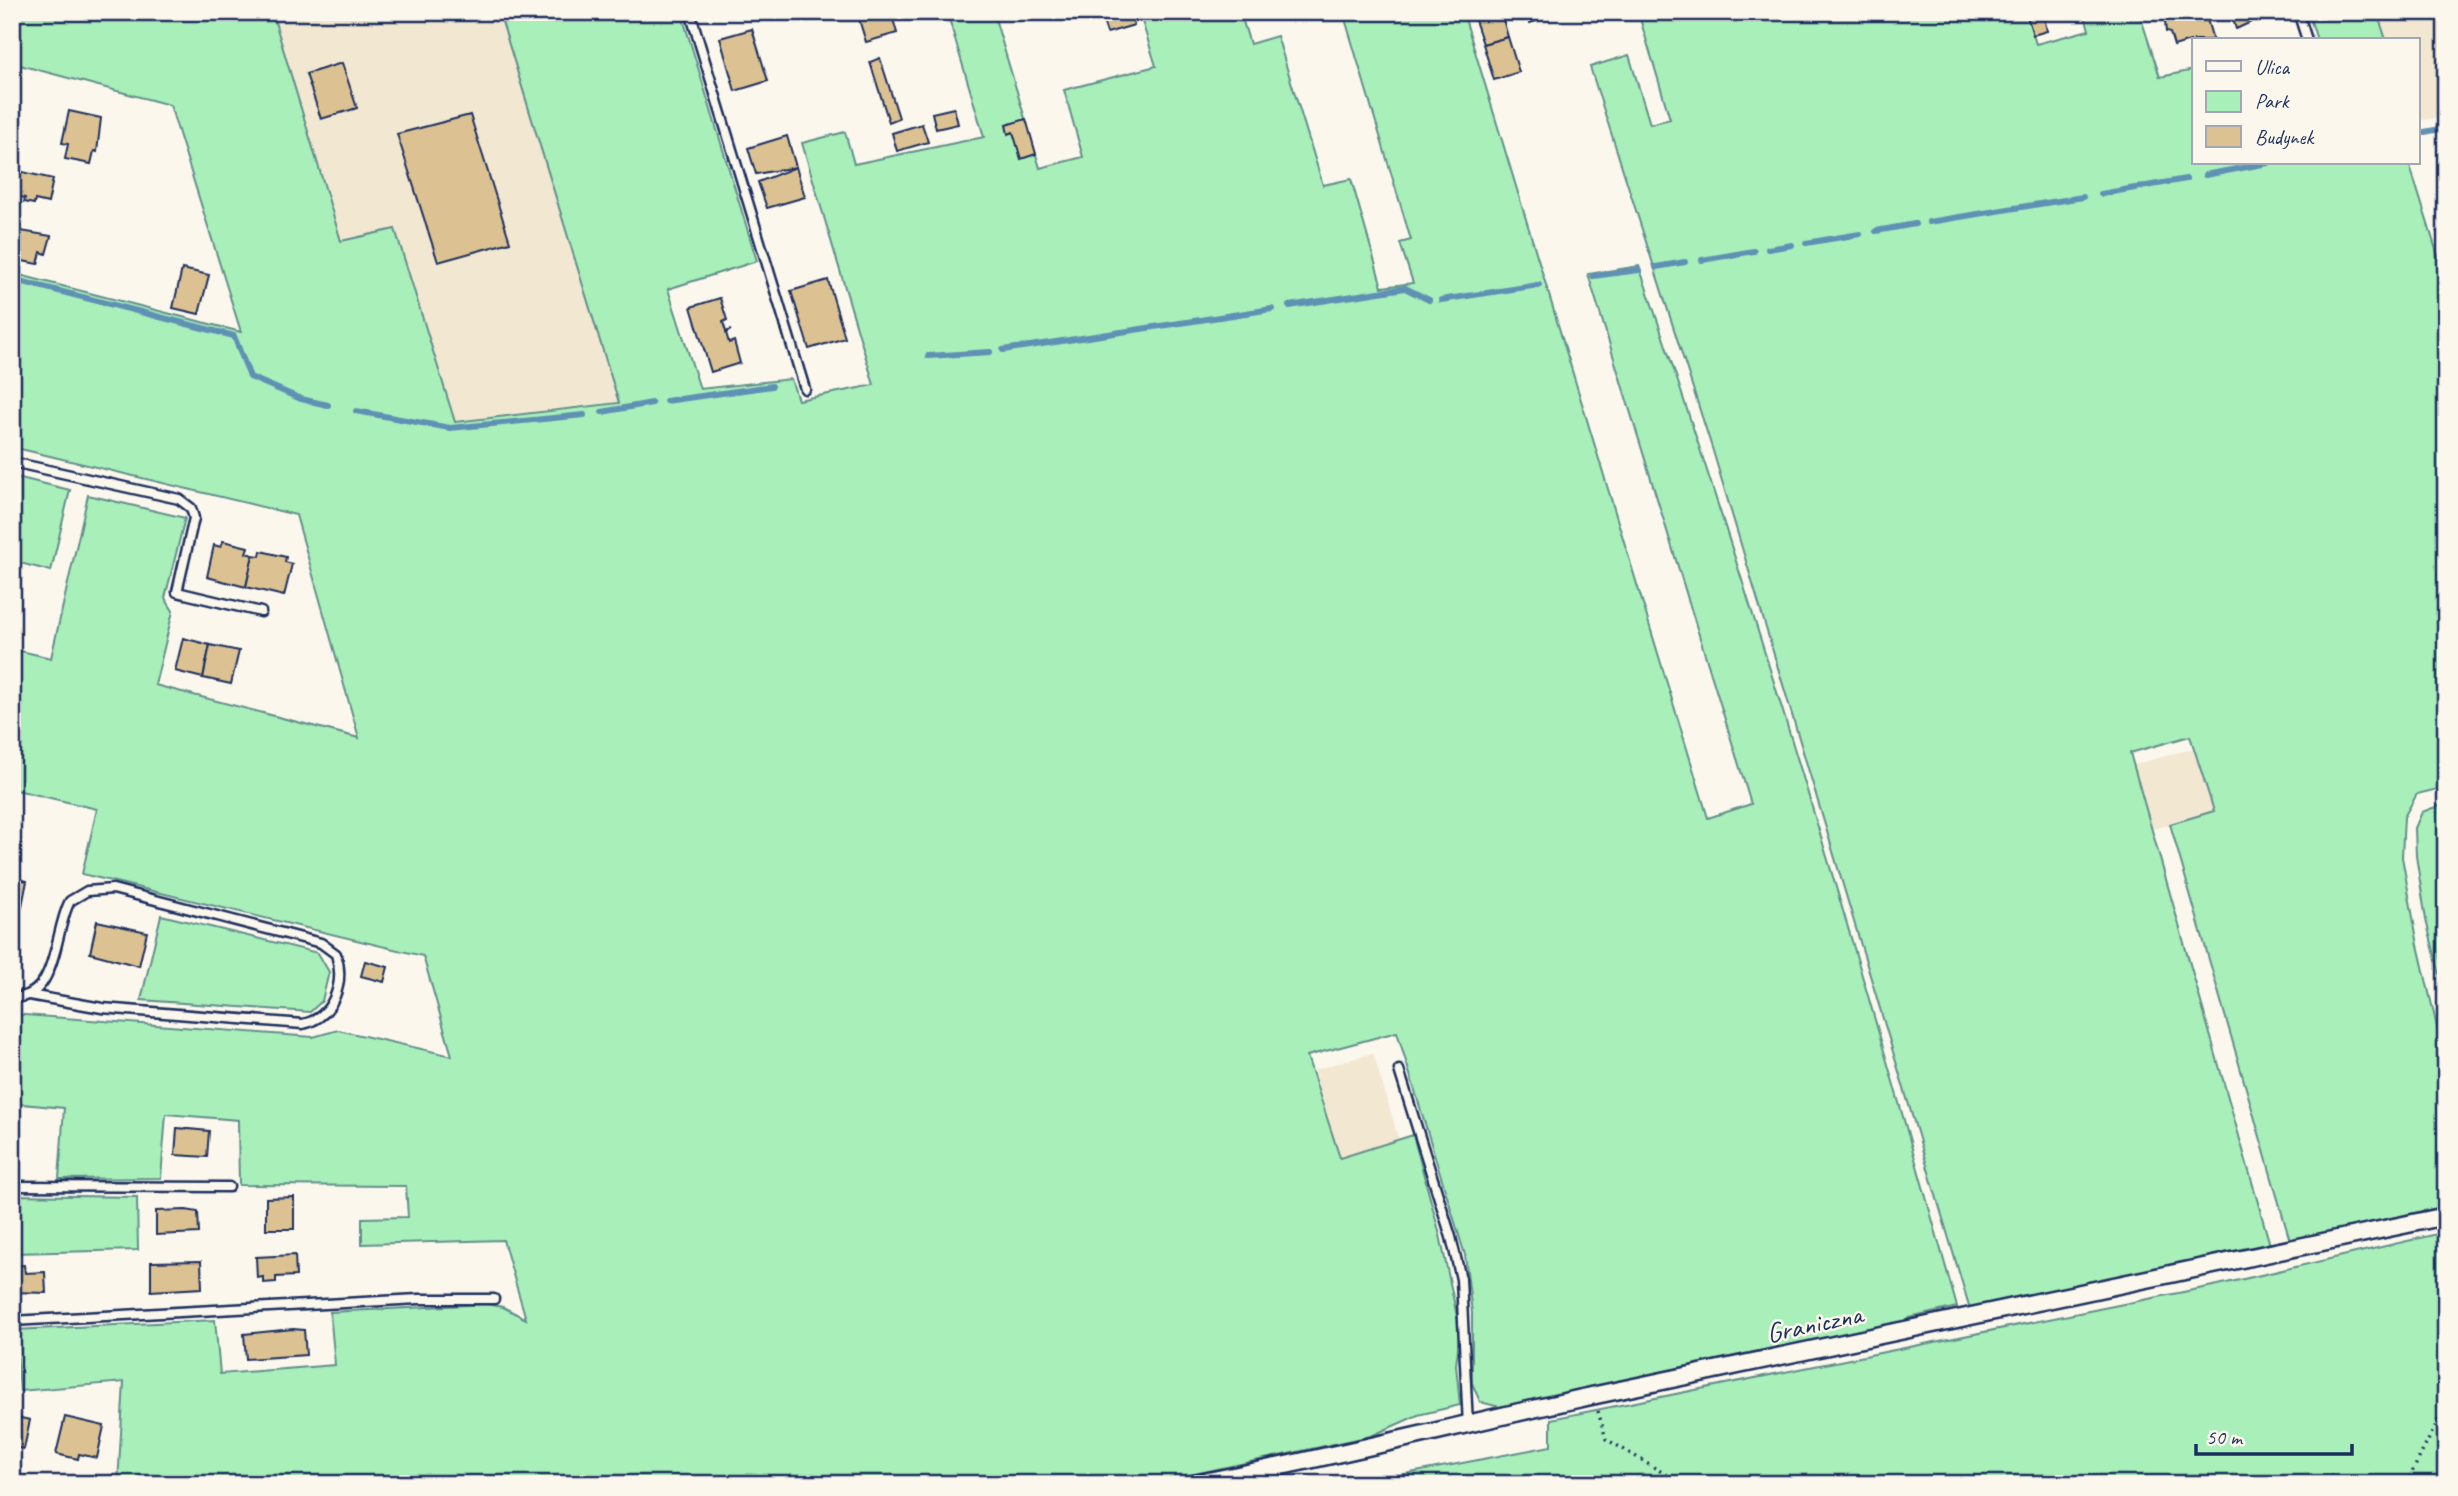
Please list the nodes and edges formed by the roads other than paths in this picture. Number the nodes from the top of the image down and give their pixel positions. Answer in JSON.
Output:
{"nodes":[{"id":1,"x":690,"y":12,"type":"edge"},
{"id":2,"x":2298,"y":12,"type":"edge"},
{"id":3,"x":2306,"y":38,"type":"edge"},
{"id":4,"x":805,"y":389,"type":"dead end"},
{"id":5,"x":12,"y":462,"type":"edge"},
{"id":6,"x":261,"y":612,"type":"dead end"},
{"id":7,"x":29,"y":995,"type":"junction"},
{"id":8,"x":12,"y":998,"type":"edge"},
{"id":9,"x":1399,"y":1070,"type":"dead end"},
{"id":10,"x":12,"y":1186,"type":"edge"},
{"id":11,"x":229,"y":1186,"type":"dead end"},
{"id":12,"x":2446,"y":1216,"type":"edge"},
{"id":13,"x":494,"y":1299,"type":"dead end"},
{"id":14,"x":12,"y":1321,"type":"edge"},
{"id":15,"x":1468,"y":1426,"type":"junction"},
{"id":16,"x":1194,"y":1484,"type":"edge"}],
"edges":[{"from":1,"to":4,"type":"lane"},
{"from":2,"to":3,"type":"lane"},
{"from":5,"to":6,"type":"lane"},
{"from":7,"to":7,"type":"lane"},
{"from":7,"to":8,"type":"lane"},
{"from":9,"to":15,"type":"lane"},
{"from":10,"to":11,"type":"lane"},
{"from":12,"to":15,"type":"street","name":"Graniczna"},
{"from":13,"to":14,"type":"lane"},
{"from":15,"to":16,"type":"street","name":"Graniczna"}]}
